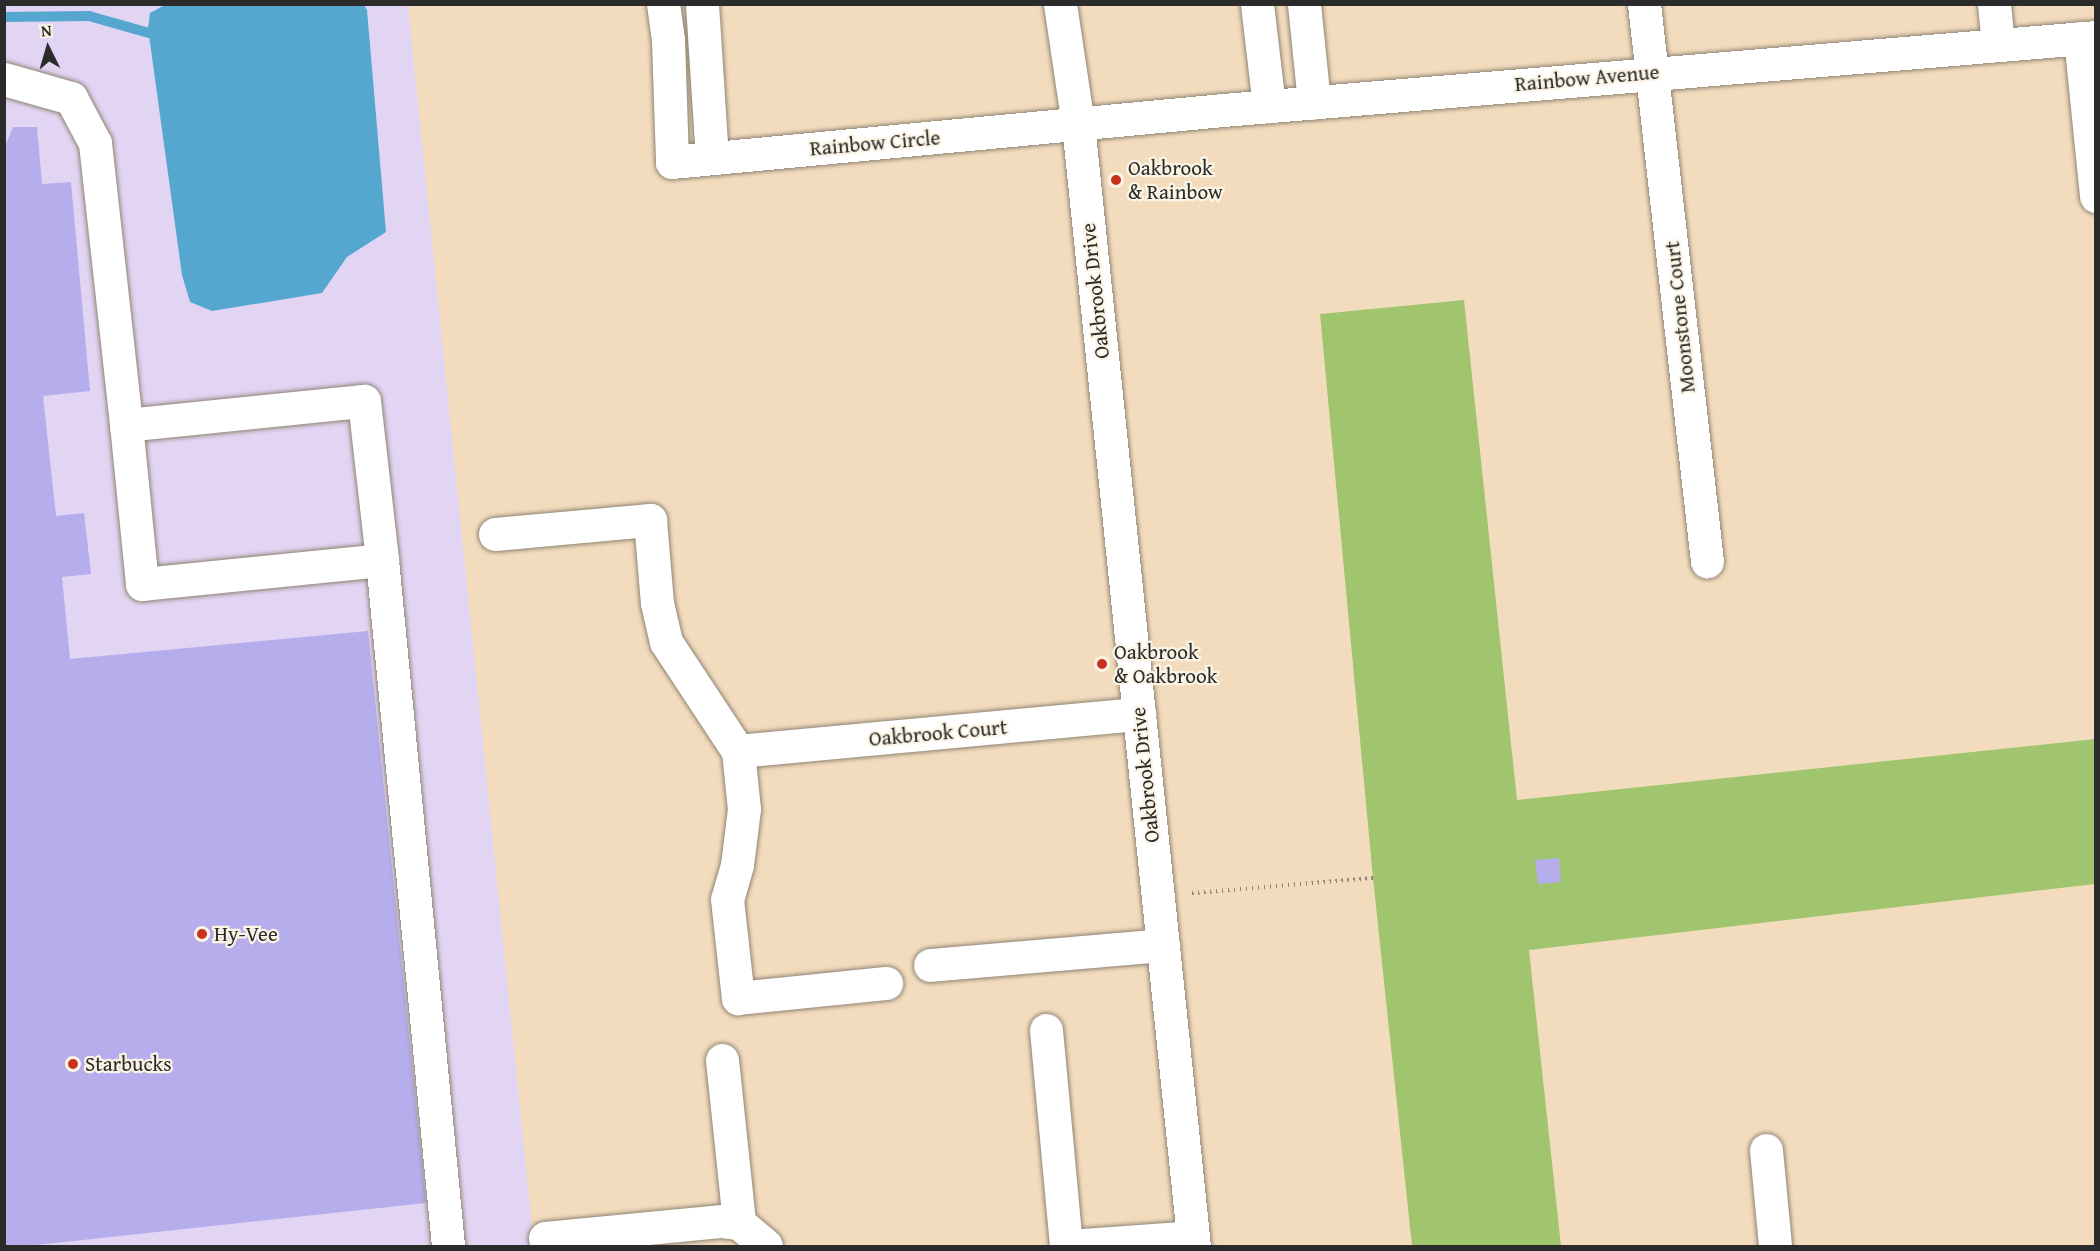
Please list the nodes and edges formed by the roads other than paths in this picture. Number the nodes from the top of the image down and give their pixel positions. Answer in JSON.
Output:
{"nodes":[{"id":1,"x":663,"y":4,"type":"edge"},
{"id":2,"x":702,"y":4,"type":"edge"},
{"id":3,"x":1060,"y":4,"type":"edge"},
{"id":4,"x":1257,"y":4,"type":"edge"},
{"id":5,"x":1304,"y":4,"type":"edge"},
{"id":6,"x":1644,"y":4,"type":"edge"},
{"id":7,"x":1994,"y":4,"type":"edge"},
{"id":8,"x":2088,"y":37,"type":"edge"},
{"id":9,"x":1998,"y":45,"type":"junction"},
{"id":10,"x":1652,"y":73,"type":"junction"},
{"id":11,"x":4,"y":79,"type":"edge"},
{"id":12,"x":1314,"y":102,"type":"junction"},
{"id":13,"x":1269,"y":106,"type":"junction"},
{"id":14,"x":1078,"y":124,"type":"junction"},
{"id":15,"x":712,"y":158,"type":"junction"},
{"id":16,"x":2096,"y":196,"type":"edge"},
{"id":17,"x":126,"y":425,"type":"junction"},
{"id":18,"x":495,"y":534,"type":"dead end"},
{"id":19,"x":382,"y":560,"type":"junction"},
{"id":20,"x":1707,"y":561,"type":"dead end"},
{"id":21,"x":1138,"y":714,"type":"junction"},
{"id":22,"x":738,"y":751,"type":"junction"},
{"id":23,"x":1162,"y":945,"type":"junction"},
{"id":24,"x":930,"y":965,"type":"dead end"},
{"id":25,"x":886,"y":983,"type":"dead end"},
{"id":26,"x":1046,"y":1030,"type":"dead end"},
{"id":27,"x":722,"y":1060,"type":"dead end"},
{"id":28,"x":1766,"y":1150,"type":"dead end"},
{"id":29,"x":740,"y":1224,"type":"junction"},
{"id":30,"x":545,"y":1238,"type":"dead end"},
{"id":31,"x":1193,"y":1242,"type":"edge"},
{"id":32,"x":448,"y":1246,"type":"edge"},
{"id":33,"x":766,"y":1246,"type":"edge"},
{"id":34,"x":1067,"y":1246,"type":"edge"},
{"id":35,"x":1775,"y":1246,"type":"edge"}],
"edges":[{"from":1,"to":15,"type":"street","name":"Rainbow Circle"},
{"from":2,"to":15,"type":"street"},
{"from":3,"to":14,"type":"street","name":"Oakbrook Drive"},
{"from":4,"to":13,"type":"street"},
{"from":5,"to":12,"type":"street"},
{"from":6,"to":10,"type":"street","name":"Moonstone Court"},
{"from":7,"to":9,"type":"street"},
{"from":8,"to":9,"type":"street","name":"Rainbow Avenue"},
{"from":8,"to":16,"type":"street"},
{"from":9,"to":10,"type":"street","name":"Rainbow Avenue"},
{"from":10,"to":12,"type":"street","name":"Rainbow Avenue"},
{"from":10,"to":20,"type":"street","name":"Moonstone Court"},
{"from":11,"to":17,"type":"street"},
{"from":12,"to":13,"type":"street","name":"Rainbow Avenue"},
{"from":13,"to":14,"type":"street","name":"Rainbow Avenue"},
{"from":14,"to":15,"type":"street","name":"Rainbow Circle"},
{"from":14,"to":21,"type":"street","name":"Oakbrook Drive"},
{"from":17,"to":19,"type":"street"},
{"from":17,"to":19,"type":"street"},
{"from":18,"to":22,"type":"street"},
{"from":19,"to":32,"type":"street"},
{"from":21,"to":22,"type":"street","name":"Oakbrook Court"},
{"from":21,"to":23,"type":"street","name":"Oakbrook Drive"},
{"from":22,"to":25,"type":"street"},
{"from":23,"to":24,"type":"street"},
{"from":23,"to":31,"type":"street","name":"Oakbrook Drive"},
{"from":26,"to":34,"type":"street"},
{"from":27,"to":29,"type":"street"},
{"from":28,"to":35,"type":"street"},
{"from":29,"to":30,"type":"street"},
{"from":29,"to":33,"type":"street"},
{"from":31,"to":34,"type":"street"}]}
